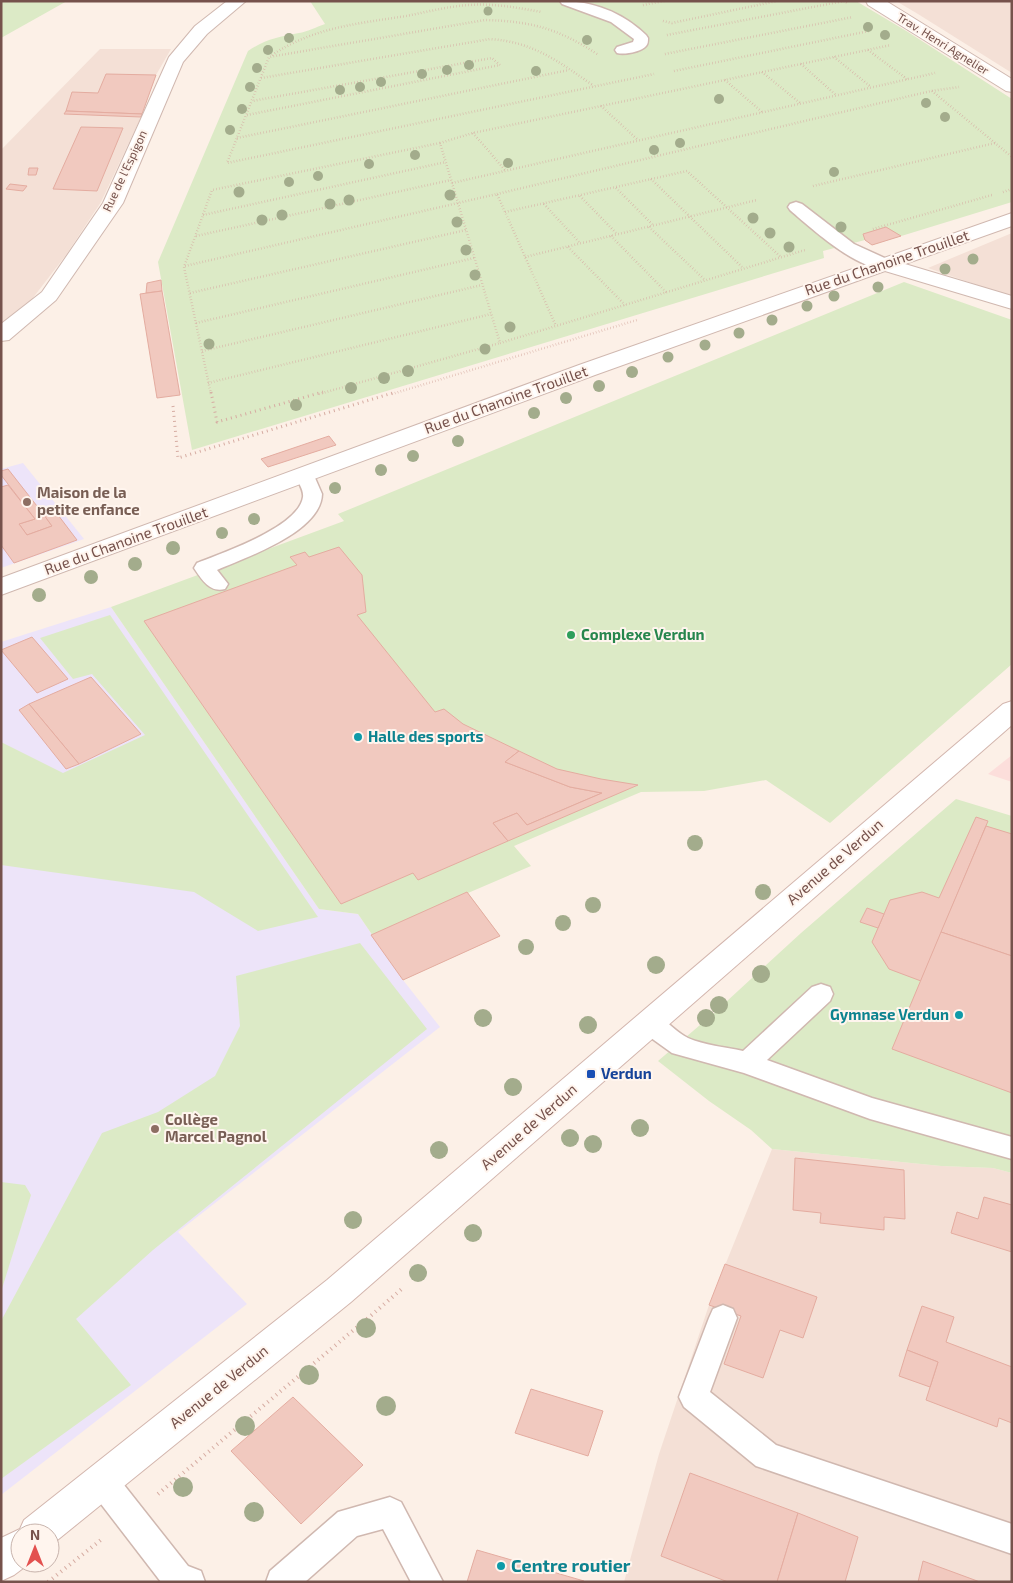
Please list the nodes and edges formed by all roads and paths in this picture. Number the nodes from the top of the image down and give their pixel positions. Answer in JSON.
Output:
{"nodes":[{"id":1,"x":238,"y":1,"type":"edge"},
{"id":2,"x":567,"y":1,"type":"edge"},
{"id":3,"x":777,"y":1,"type":"edge"},
{"id":4,"x":874,"y":1,"type":"edge"},
{"id":5,"x":851,"y":6,"type":"dead end"},
{"id":6,"x":547,"y":13,"type":"dead end"},
{"id":7,"x":854,"y":16,"type":"dead end"},
{"id":8,"x":630,"y":27,"type":"junction"},
{"id":9,"x":875,"y":30,"type":"dead end"},
{"id":10,"x":640,"y":41,"type":"junction"},
{"id":11,"x":898,"y":43,"type":"dead end"},
{"id":12,"x":622,"y":50,"type":"dead end"},
{"id":13,"x":868,"y":50,"type":"junction"},
{"id":14,"x":834,"y":56,"type":"junction"},
{"id":15,"x":269,"y":57,"type":"junction"},
{"id":16,"x":603,"y":58,"type":"dead end"},
{"id":17,"x":800,"y":63,"type":"junction"},
{"id":18,"x":570,"y":70,"type":"junction"},
{"id":19,"x":674,"y":71,"type":"dead end"},
{"id":20,"x":762,"y":71,"type":"junction"},
{"id":21,"x":943,"y":71,"type":"dead end"},
{"id":22,"x":625,"y":74,"type":"dead end"},
{"id":23,"x":654,"y":74,"type":"dead end"},
{"id":24,"x":260,"y":78,"type":"junction"},
{"id":25,"x":633,"y":79,"type":"junction"},
{"id":26,"x":725,"y":79,"type":"junction"},
{"id":27,"x":907,"y":80,"type":"junction"},
{"id":28,"x":966,"y":86,"type":"dead end"},
{"id":29,"x":594,"y":87,"type":"junction"},
{"id":30,"x":872,"y":87,"type":"junction"},
{"id":31,"x":1012,"y":87,"type":"edge"},
{"id":32,"x":931,"y":91,"type":"junction"},
{"id":33,"x":836,"y":96,"type":"junction"},
{"id":34,"x":252,"y":101,"type":"junction"},
{"id":35,"x":801,"y":103,"type":"junction"},
{"id":36,"x":600,"y":105,"type":"junction"},
{"id":37,"x":762,"y":112,"type":"junction"},
{"id":38,"x":246,"y":115,"type":"junction"},
{"id":39,"x":473,"y":133,"type":"junction"},
{"id":40,"x":237,"y":139,"type":"junction"},
{"id":41,"x":638,"y":140,"type":"junction"},
{"id":42,"x":440,"y":143,"type":"junction"},
{"id":43,"x":995,"y":144,"type":"junction"},
{"id":44,"x":1012,"y":157,"type":"edge"},
{"id":45,"x":446,"y":162,"type":"junction"},
{"id":46,"x":505,"y":170,"type":"junction"},
{"id":47,"x":651,"y":179,"type":"junction"},
{"id":48,"x":451,"y":181,"type":"junction"},
{"id":49,"x":810,"y":186,"type":"dead end"},
{"id":50,"x":616,"y":187,"type":"junction"},
{"id":51,"x":1012,"y":189,"type":"edge"},
{"id":52,"x":1002,"y":192,"type":"dead end"},
{"id":53,"x":497,"y":194,"type":"junction"},
{"id":54,"x":993,"y":195,"type":"dead end"},
{"id":55,"x":580,"y":196,"type":"junction"},
{"id":56,"x":757,"y":200,"type":"dead end"},
{"id":57,"x":458,"y":204,"type":"junction"},
{"id":58,"x":543,"y":204,"type":"junction"},
{"id":59,"x":727,"y":207,"type":"junction"},
{"id":60,"x":796,"y":207,"type":"dead end"},
{"id":61,"x":505,"y":212,"type":"junction"},
{"id":62,"x":203,"y":215,"type":"junction"},
{"id":63,"x":688,"y":217,"type":"junction"},
{"id":64,"x":1012,"y":219,"type":"edge"},
{"id":65,"x":653,"y":225,"type":"junction"},
{"id":66,"x":648,"y":226,"type":"junction"},
{"id":67,"x":466,"y":230,"type":"junction"},
{"id":68,"x":617,"y":234,"type":"junction"},
{"id":69,"x":610,"y":236,"type":"junction"},
{"id":70,"x":195,"y":237,"type":"junction"},
{"id":71,"x":836,"y":240,"type":"junction"},
{"id":72,"x":580,"y":243,"type":"junction"},
{"id":73,"x":567,"y":246,"type":"junction"},
{"id":74,"x":525,"y":257,"type":"junction"},
{"id":75,"x":781,"y":257,"type":"junction"},
{"id":76,"x":474,"y":258,"type":"junction"},
{"id":77,"x":883,"y":264,"type":"junction"},
{"id":78,"x":184,"y":267,"type":"junction"},
{"id":79,"x":744,"y":268,"type":"junction"},
{"id":80,"x":705,"y":280,"type":"junction"},
{"id":81,"x":482,"y":285,"type":"junction"},
{"id":82,"x":666,"y":292,"type":"junction"},
{"id":83,"x":190,"y":293,"type":"junction"},
{"id":84,"x":1012,"y":304,"type":"edge"},
{"id":85,"x":625,"y":305,"type":"junction"},
{"id":86,"x":491,"y":314,"type":"junction"},
{"id":87,"x":637,"y":320,"type":"dead end"},
{"id":88,"x":196,"y":323,"type":"junction"},
{"id":89,"x":556,"y":326,"type":"junction"},
{"id":90,"x":1,"y":335,"type":"edge"},
{"id":91,"x":500,"y":343,"type":"junction"},
{"id":92,"x":202,"y":351,"type":"junction"},
{"id":93,"x":208,"y":382,"type":"junction"},
{"id":94,"x":173,"y":406,"type":"dead end"},
{"id":95,"x":305,"y":475,"type":"junction"},
{"id":96,"x":218,"y":584,"type":"dead end"},
{"id":97,"x":1,"y":587,"type":"edge"},
{"id":98,"x":1012,"y":710,"type":"edge"},
{"id":99,"x":821,"y":994,"type":"dead end"},
{"id":100,"x":650,"y":1023,"type":"junction"},
{"id":101,"x":747,"y":1063,"type":"junction"},
{"id":102,"x":1012,"y":1148,"type":"edge"},
{"id":103,"x":723,"y":1318,"type":"dead end"},
{"id":104,"x":102,"y":1481,"type":"junction"},
{"id":105,"x":50,"y":1523,"type":"edge"},
{"id":106,"x":1012,"y":1539,"type":"edge"},
{"id":107,"x":181,"y":1580,"type":"edge"},
{"id":108,"x":281,"y":1582,"type":"edge"},
{"id":109,"x":428,"y":1582,"type":"edge"}],
"edges":[{"from":1,"to":90,"type":"street","name":"Rue de l'Espigon"},
{"from":2,"to":8,"type":"lane"},
{"from":3,"to":8,"type":"path"},
{"from":4,"to":31,"type":"street","name":"Trav. Henri Agnelier"},
{"from":5,"to":10,"type":"path"},
{"from":6,"to":15,"type":"path"},
{"from":7,"to":10,"type":"path"},
{"from":8,"to":10,"type":"lane"},
{"from":9,"to":19,"type":"path"},
{"from":10,"to":12,"type":"lane"},
{"from":11,"to":13,"type":"path"},
{"from":13,"to":14,"type":"path"},
{"from":13,"to":27,"type":"path"},
{"from":14,"to":17,"type":"path"},
{"from":14,"to":30,"type":"path"},
{"from":15,"to":16,"type":"path"},
{"from":15,"to":24,"type":"path"},
{"from":17,"to":20,"type":"path"},
{"from":17,"to":33,"type":"path"},
{"from":18,"to":24,"type":"path"},
{"from":18,"to":29,"type":"path"},
{"from":18,"to":40,"type":"path"},
{"from":20,"to":26,"type":"path"},
{"from":20,"to":35,"type":"path"},
{"from":21,"to":27,"type":"path"},
{"from":22,"to":25,"type":"path"},
{"from":23,"to":25,"type":"path"},
{"from":24,"to":34,"type":"path"},
{"from":25,"to":29,"type":"path"},
{"from":26,"to":36,"type":"path"},
{"from":26,"to":37,"type":"path"},
{"from":27,"to":30,"type":"path"},
{"from":28,"to":32,"type":"path"},
{"from":29,"to":40,"type":"path"},
{"from":30,"to":33,"type":"path"},
{"from":32,"to":43,"type":"path"},
{"from":32,"to":53,"type":"path"},
{"from":33,"to":35,"type":"path"},
{"from":34,"to":38,"type":"path"},
{"from":34,"to":38,"type":"path"},
{"from":35,"to":37,"type":"path"},
{"from":36,"to":39,"type":"path"},
{"from":36,"to":41,"type":"path"},
{"from":37,"to":41,"type":"path"},
{"from":38,"to":40,"type":"path"},
{"from":39,"to":42,"type":"path"},
{"from":39,"to":46,"type":"path"},
{"from":41,"to":46,"type":"path"},
{"from":42,"to":45,"type":"path"},
{"from":42,"to":62,"type":"path"},
{"from":43,"to":44,"type":"path"},
{"from":43,"to":49,"type":"path"},
{"from":45,"to":48,"type":"path"},
{"from":45,"to":62,"type":"path"},
{"from":46,"to":48,"type":"path"},
{"from":47,"to":50,"type":"path"},
{"from":47,"to":59,"type":"path"},
{"from":47,"to":63,"type":"path"},
{"from":48,"to":57,"type":"path"},
{"from":48,"to":70,"type":"path"},
{"from":50,"to":55,"type":"path"},
{"from":50,"to":65,"type":"path"},
{"from":51,"to":52,"type":"path"},
{"from":53,"to":57,"type":"path"},
{"from":53,"to":61,"type":"path"},
{"from":54,"to":71,"type":"path"},
{"from":55,"to":58,"type":"path"},
{"from":55,"to":68,"type":"path"},
{"from":56,"to":59,"type":"path"},
{"from":57,"to":67,"type":"path"},
{"from":57,"to":78,"type":"path"},
{"from":58,"to":61,"type":"path"},
{"from":58,"to":72,"type":"path"},
{"from":59,"to":63,"type":"path"},
{"from":59,"to":75,"type":"path"},
{"from":60,"to":71,"type":"lane"},
{"from":61,"to":74,"type":"path"},
{"from":62,"to":70,"type":"path"},
{"from":63,"to":65,"type":"path"},
{"from":63,"to":79,"type":"path"},
{"from":64,"to":77,"type":"street","name":"Rue du Chanoine Trouillet"},
{"from":65,"to":66,"type":"path"},
{"from":66,"to":68,"type":"path"},
{"from":66,"to":80,"type":"path"},
{"from":67,"to":76,"type":"path"},
{"from":67,"to":83,"type":"path"},
{"from":68,"to":69,"type":"path"},
{"from":69,"to":72,"type":"path"},
{"from":69,"to":82,"type":"path"},
{"from":70,"to":78,"type":"path"},
{"from":71,"to":75,"type":"path"},
{"from":71,"to":77,"type":"lane"},
{"from":72,"to":73,"type":"path"},
{"from":73,"to":74,"type":"path"},
{"from":73,"to":85,"type":"path"},
{"from":74,"to":89,"type":"path"},
{"from":75,"to":79,"type":"path"},
{"from":76,"to":81,"type":"path"},
{"from":76,"to":88,"type":"path"},
{"from":77,"to":84,"type":"street"},
{"from":77,"to":95,"type":"street","name":"Rue du Chanoine Trouillet"},
{"from":78,"to":83,"type":"path"},
{"from":79,"to":80,"type":"path"},
{"from":80,"to":82,"type":"path"},
{"from":81,"to":86,"type":"path"},
{"from":81,"to":92,"type":"path"},
{"from":82,"to":85,"type":"path"},
{"from":83,"to":88,"type":"path"},
{"from":85,"to":89,"type":"path"},
{"from":86,"to":91,"type":"path"},
{"from":86,"to":93,"type":"path"},
{"from":87,"to":94,"type":"path"},
{"from":88,"to":92,"type":"path"},
{"from":89,"to":91,"type":"path"},
{"from":91,"to":93,"type":"path"},
{"from":92,"to":93,"type":"path"},
{"from":95,"to":96,"type":"lane"},
{"from":95,"to":97,"type":"street","name":"Rue du Chanoine Trouillet"},
{"from":98,"to":100,"type":"street","name":"Avenue de Verdun"},
{"from":99,"to":101,"type":"lane"},
{"from":100,"to":101,"type":"lane"},
{"from":100,"to":104,"type":"street","name":"Avenue de Verdun"},
{"from":101,"to":102,"type":"lane"},
{"from":103,"to":106,"type":"lane"},
{"from":104,"to":105,"type":"street","name":"Avenue de Verdun"},
{"from":104,"to":107,"type":"lane"},
{"from":108,"to":109,"type":"lane"}]}
